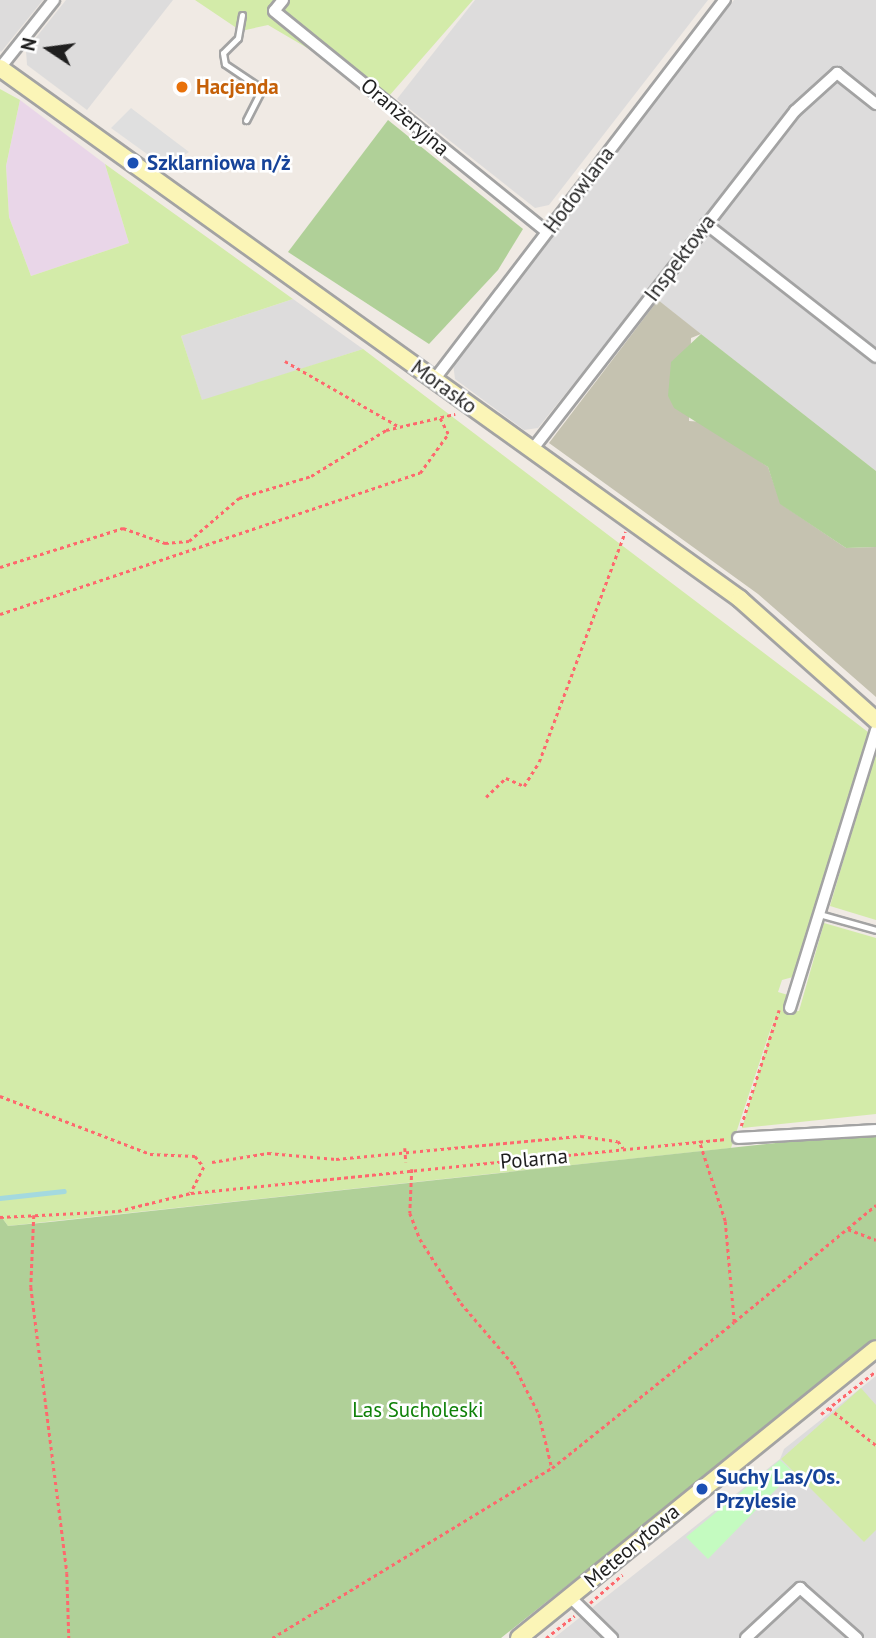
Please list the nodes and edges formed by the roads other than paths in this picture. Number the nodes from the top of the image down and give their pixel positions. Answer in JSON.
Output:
{"nodes":[{"id":1,"x":54,"y":0,"type":"edge"},
{"id":2,"x":283,"y":0,"type":"edge"},
{"id":3,"x":725,"y":0,"type":"edge"},
{"id":4,"x":242,"y":15,"type":"dead end"},
{"id":5,"x":0,"y":68,"type":"edge"},
{"id":6,"x":876,"y":103,"type":"edge"},
{"id":7,"x":246,"y":120,"type":"dead end"},
{"id":8,"x":706,"y":223,"type":"junction"},
{"id":9,"x":547,"y":232,"type":"junction"},
{"id":10,"x":876,"y":357,"type":"edge"},
{"id":11,"x":434,"y":380,"type":"junction"},
{"id":12,"x":532,"y":450,"type":"junction"},
{"id":13,"x":876,"y":720,"type":"edge"},
{"id":14,"x":876,"y":730,"type":"edge"},
{"id":15,"x":819,"y":914,"type":"junction"},
{"id":16,"x":876,"y":930,"type":"edge"},
{"id":17,"x":790,"y":1008,"type":"road end"},
{"id":18,"x":876,"y":1130,"type":"edge"},
{"id":19,"x":738,"y":1138,"type":"road end"},
{"id":20,"x":876,"y":1349,"type":"edge"},
{"id":21,"x":570,"y":1597,"type":"junction"},
{"id":22,"x":519,"y":1638,"type":"edge"},
{"id":23,"x":612,"y":1638,"type":"edge"},
{"id":24,"x":746,"y":1638,"type":"edge"},
{"id":25,"x":856,"y":1638,"type":"edge"}],
"edges":[{"from":1,"to":5,"type":"street"},
{"from":2,"to":9,"type":"street","name":"Oranżeryjna"},
{"from":3,"to":9,"type":"street","name":"Hodowlana"},
{"from":4,"to":7,"type":"lane"},
{"from":5,"to":11,"type":"street","name":"Morasko"},
{"from":6,"to":8,"type":"street","name":"Inspektowa"},
{"from":8,"to":10,"type":"street"},
{"from":8,"to":12,"type":"street","name":"Inspektowa"},
{"from":9,"to":11,"type":"street","name":"Hodowlana"},
{"from":11,"to":12,"type":"street","name":"Morasko"},
{"from":12,"to":13,"type":"street","name":"Morasko"},
{"from":14,"to":15,"type":"street"},
{"from":15,"to":16,"type":"lane"},
{"from":15,"to":17,"type":"street"},
{"from":18,"to":19,"type":"street"},
{"from":20,"to":21,"type":"street","name":"Meteorytowa"},
{"from":21,"to":22,"type":"street","name":"Meteorytowa"},
{"from":21,"to":23,"type":"street"},
{"from":24,"to":25,"type":"street"}]}
